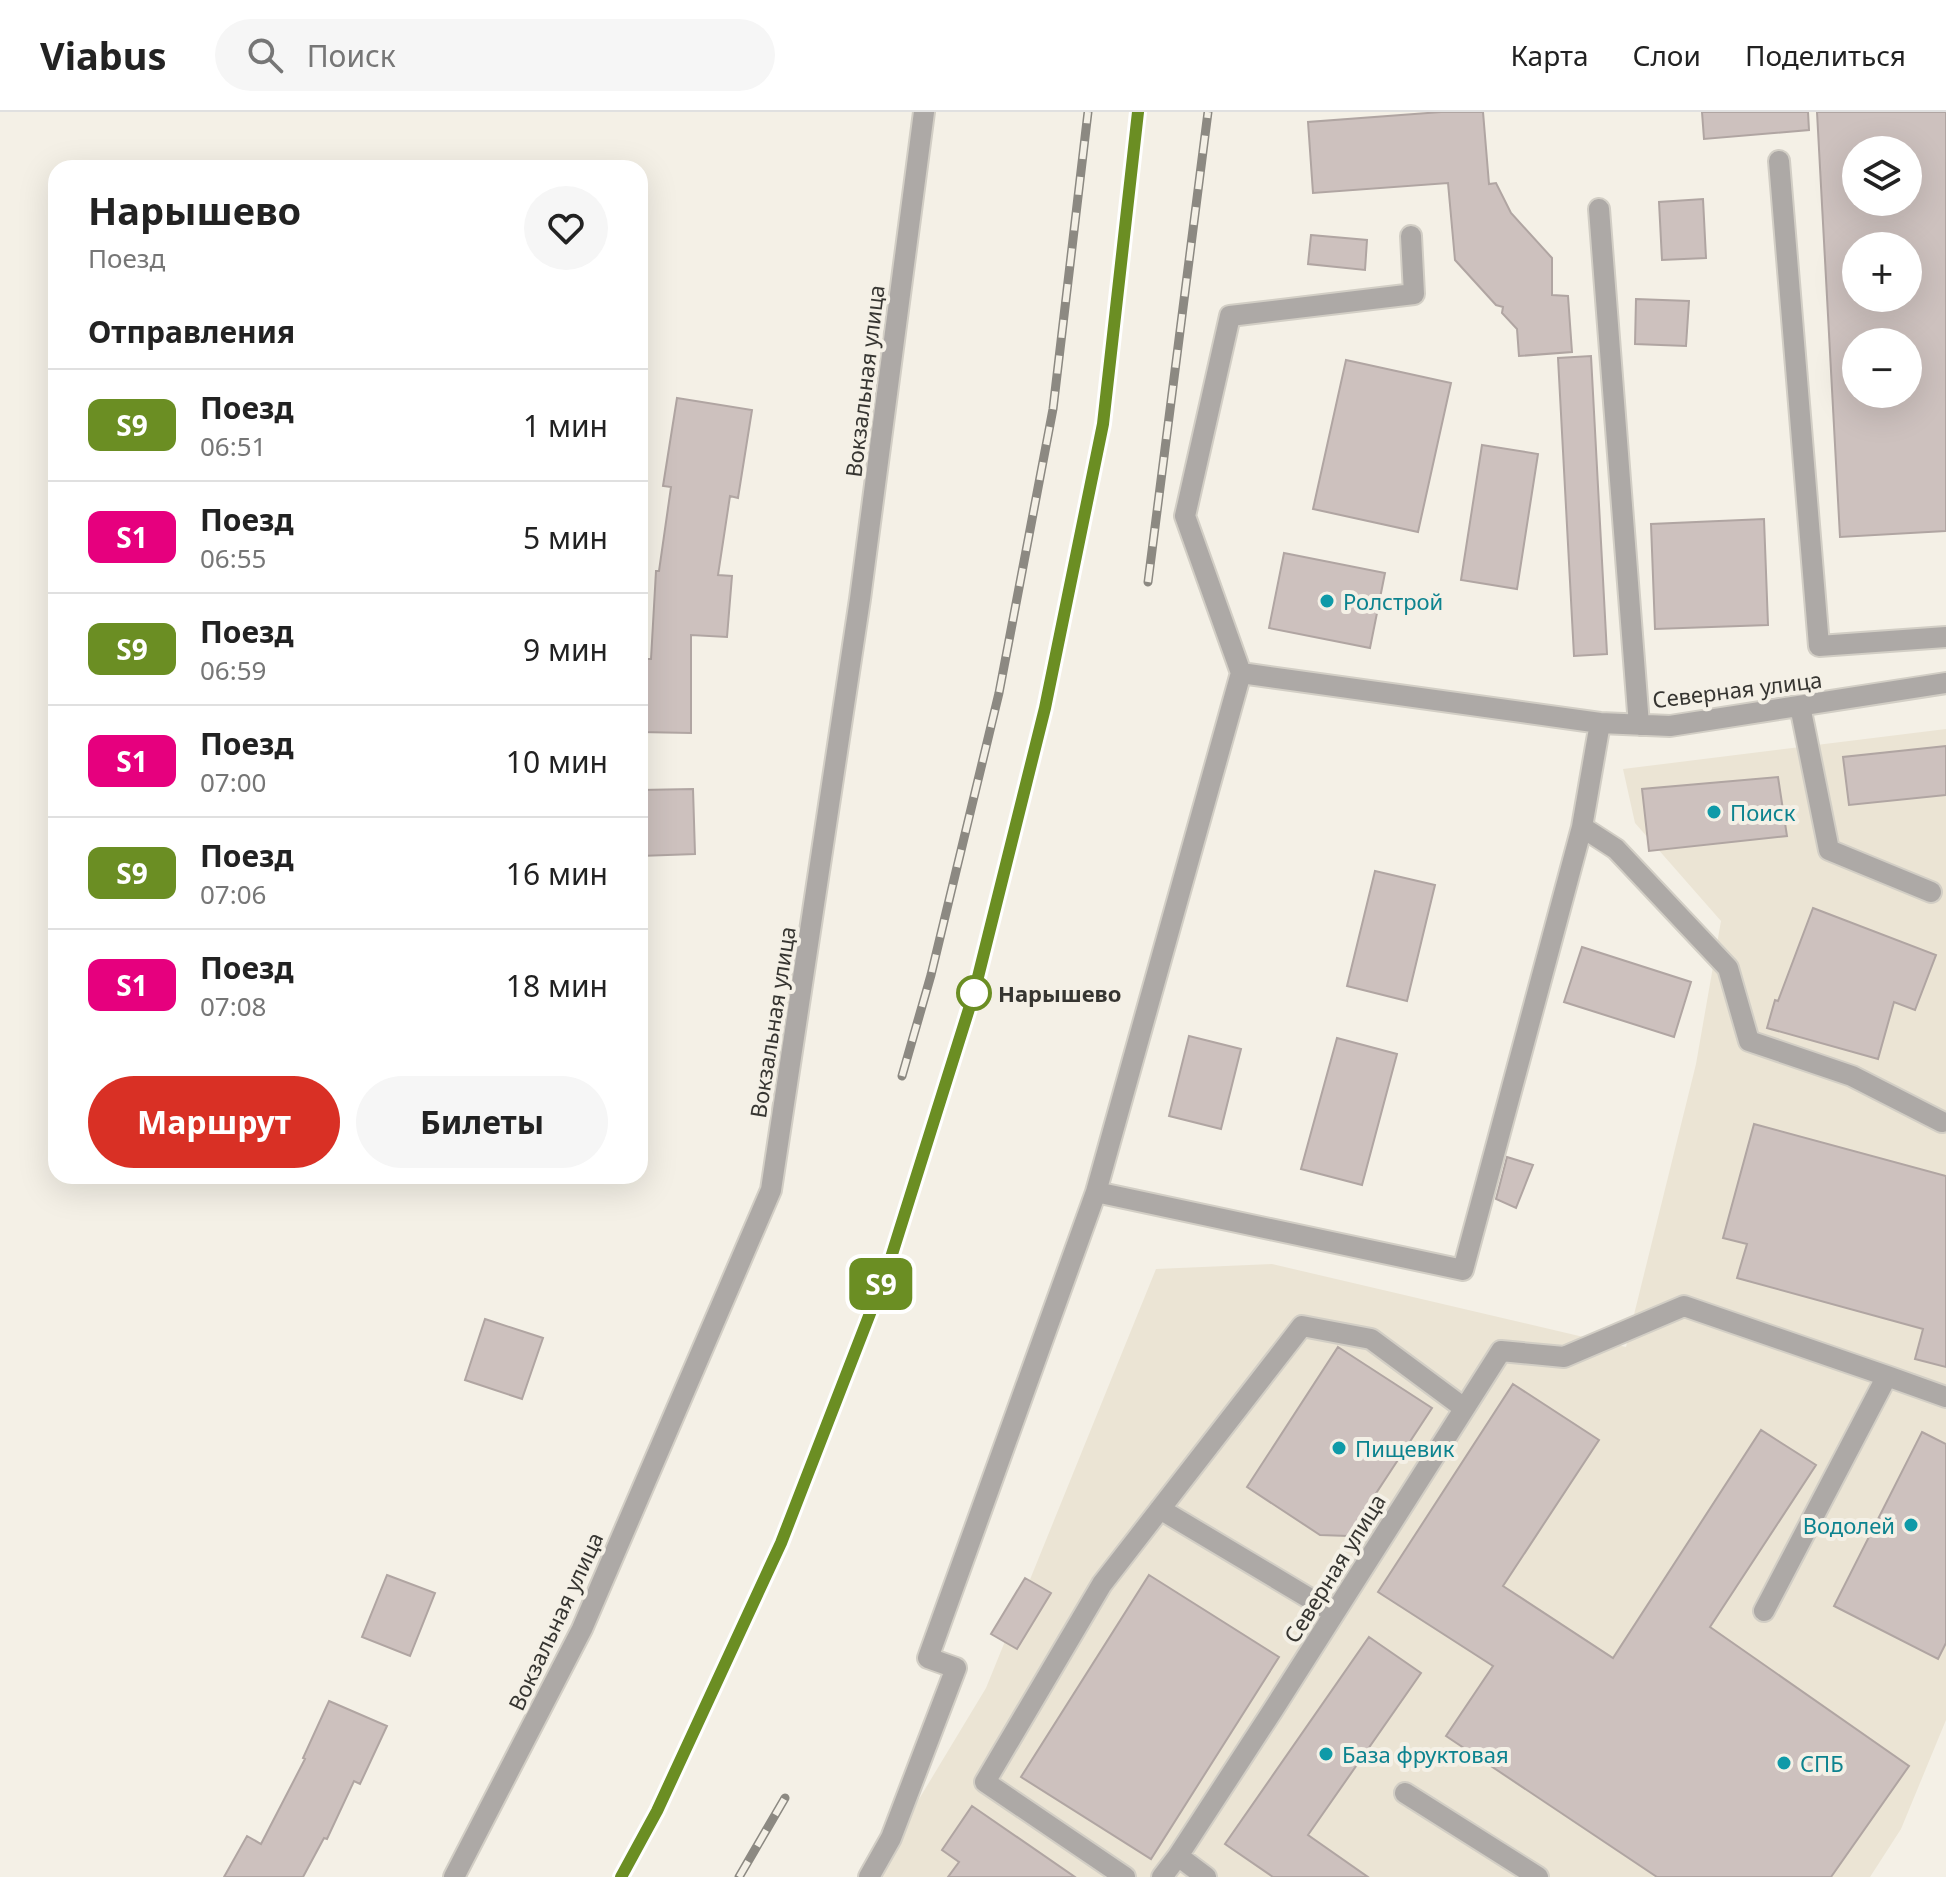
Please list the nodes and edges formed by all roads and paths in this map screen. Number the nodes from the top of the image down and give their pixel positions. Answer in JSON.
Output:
{"nodes":[{"id":1,"x":924,"y":112,"type":"edge"},
{"id":2,"x":1779,"y":161,"type":"dead end"},
{"id":3,"x":1599,"y":209,"type":"dead end"},
{"id":4,"x":1411,"y":236,"type":"dead end"},
{"id":5,"x":1946,"y":637,"type":"edge"},
{"id":6,"x":1241,"y":673,"type":"junction"},
{"id":7,"x":1946,"y":683,"type":"edge"},
{"id":8,"x":1800,"y":706,"type":"junction"},
{"id":9,"x":1600,"y":723,"type":"junction"},
{"id":10,"x":1639,"y":725,"type":"junction"},
{"id":11,"x":1582,"y":827,"type":"junction"},
{"id":12,"x":1931,"y":892,"type":"dead end"},
{"id":13,"x":1942,"y":1122,"type":"dead end"},
{"id":14,"x":1096,"y":1192,"type":"junction"},
{"id":15,"x":1887,"y":1376,"type":"junction"},
{"id":16,"x":1946,"y":1397,"type":"edge"},
{"id":17,"x":1464,"y":1408,"type":"junction"},
{"id":18,"x":1160,"y":1509,"type":"junction"},
{"id":19,"x":1764,"y":1611,"type":"dead end"},
{"id":20,"x":1334,"y":1613,"type":"junction"},
{"id":21,"x":1405,"y":1793,"type":"dead end"},
{"id":22,"x":1178,"y":1856,"type":"junction"},
{"id":23,"x":454,"y":1877,"type":"edge"},
{"id":24,"x":869,"y":1877,"type":"edge"},
{"id":25,"x":1125,"y":1877,"type":"edge"},
{"id":26,"x":1162,"y":1877,"type":"edge"},
{"id":27,"x":1206,"y":1877,"type":"edge"},
{"id":28,"x":1538,"y":1877,"type":"edge"}],
"edges":[{"from":1,"to":23,"type":"street","name":"Вокзальная улица"},
{"from":2,"to":5,"type":"street"},
{"from":3,"to":10,"type":"street"},
{"from":4,"to":6,"type":"street"},
{"from":6,"to":9,"type":"street","name":"Северная улица"},
{"from":6,"to":14,"type":"street"},
{"from":7,"to":8,"type":"street","name":"Северная улица"},
{"from":8,"to":10,"type":"street","name":"Северная улица"},
{"from":8,"to":12,"type":"street"},
{"from":9,"to":10,"type":"street","name":"Северная улица"},
{"from":9,"to":11,"type":"street"},
{"from":11,"to":13,"type":"street"},
{"from":11,"to":14,"type":"street"},
{"from":14,"to":24,"type":"street"},
{"from":15,"to":16,"type":"street","name":"Северная улица"},
{"from":15,"to":17,"type":"street","name":"Северная улица"},
{"from":15,"to":19,"type":"street"},
{"from":17,"to":18,"type":"street"},
{"from":17,"to":20,"type":"street","name":"Северная улица"},
{"from":18,"to":20,"type":"street"},
{"from":18,"to":25,"type":"street"},
{"from":20,"to":22,"type":"street","name":"Северная улица"},
{"from":21,"to":28,"type":"street"},
{"from":22,"to":26,"type":"street","name":"Северная улица"},
{"from":22,"to":27,"type":"street"}]}
